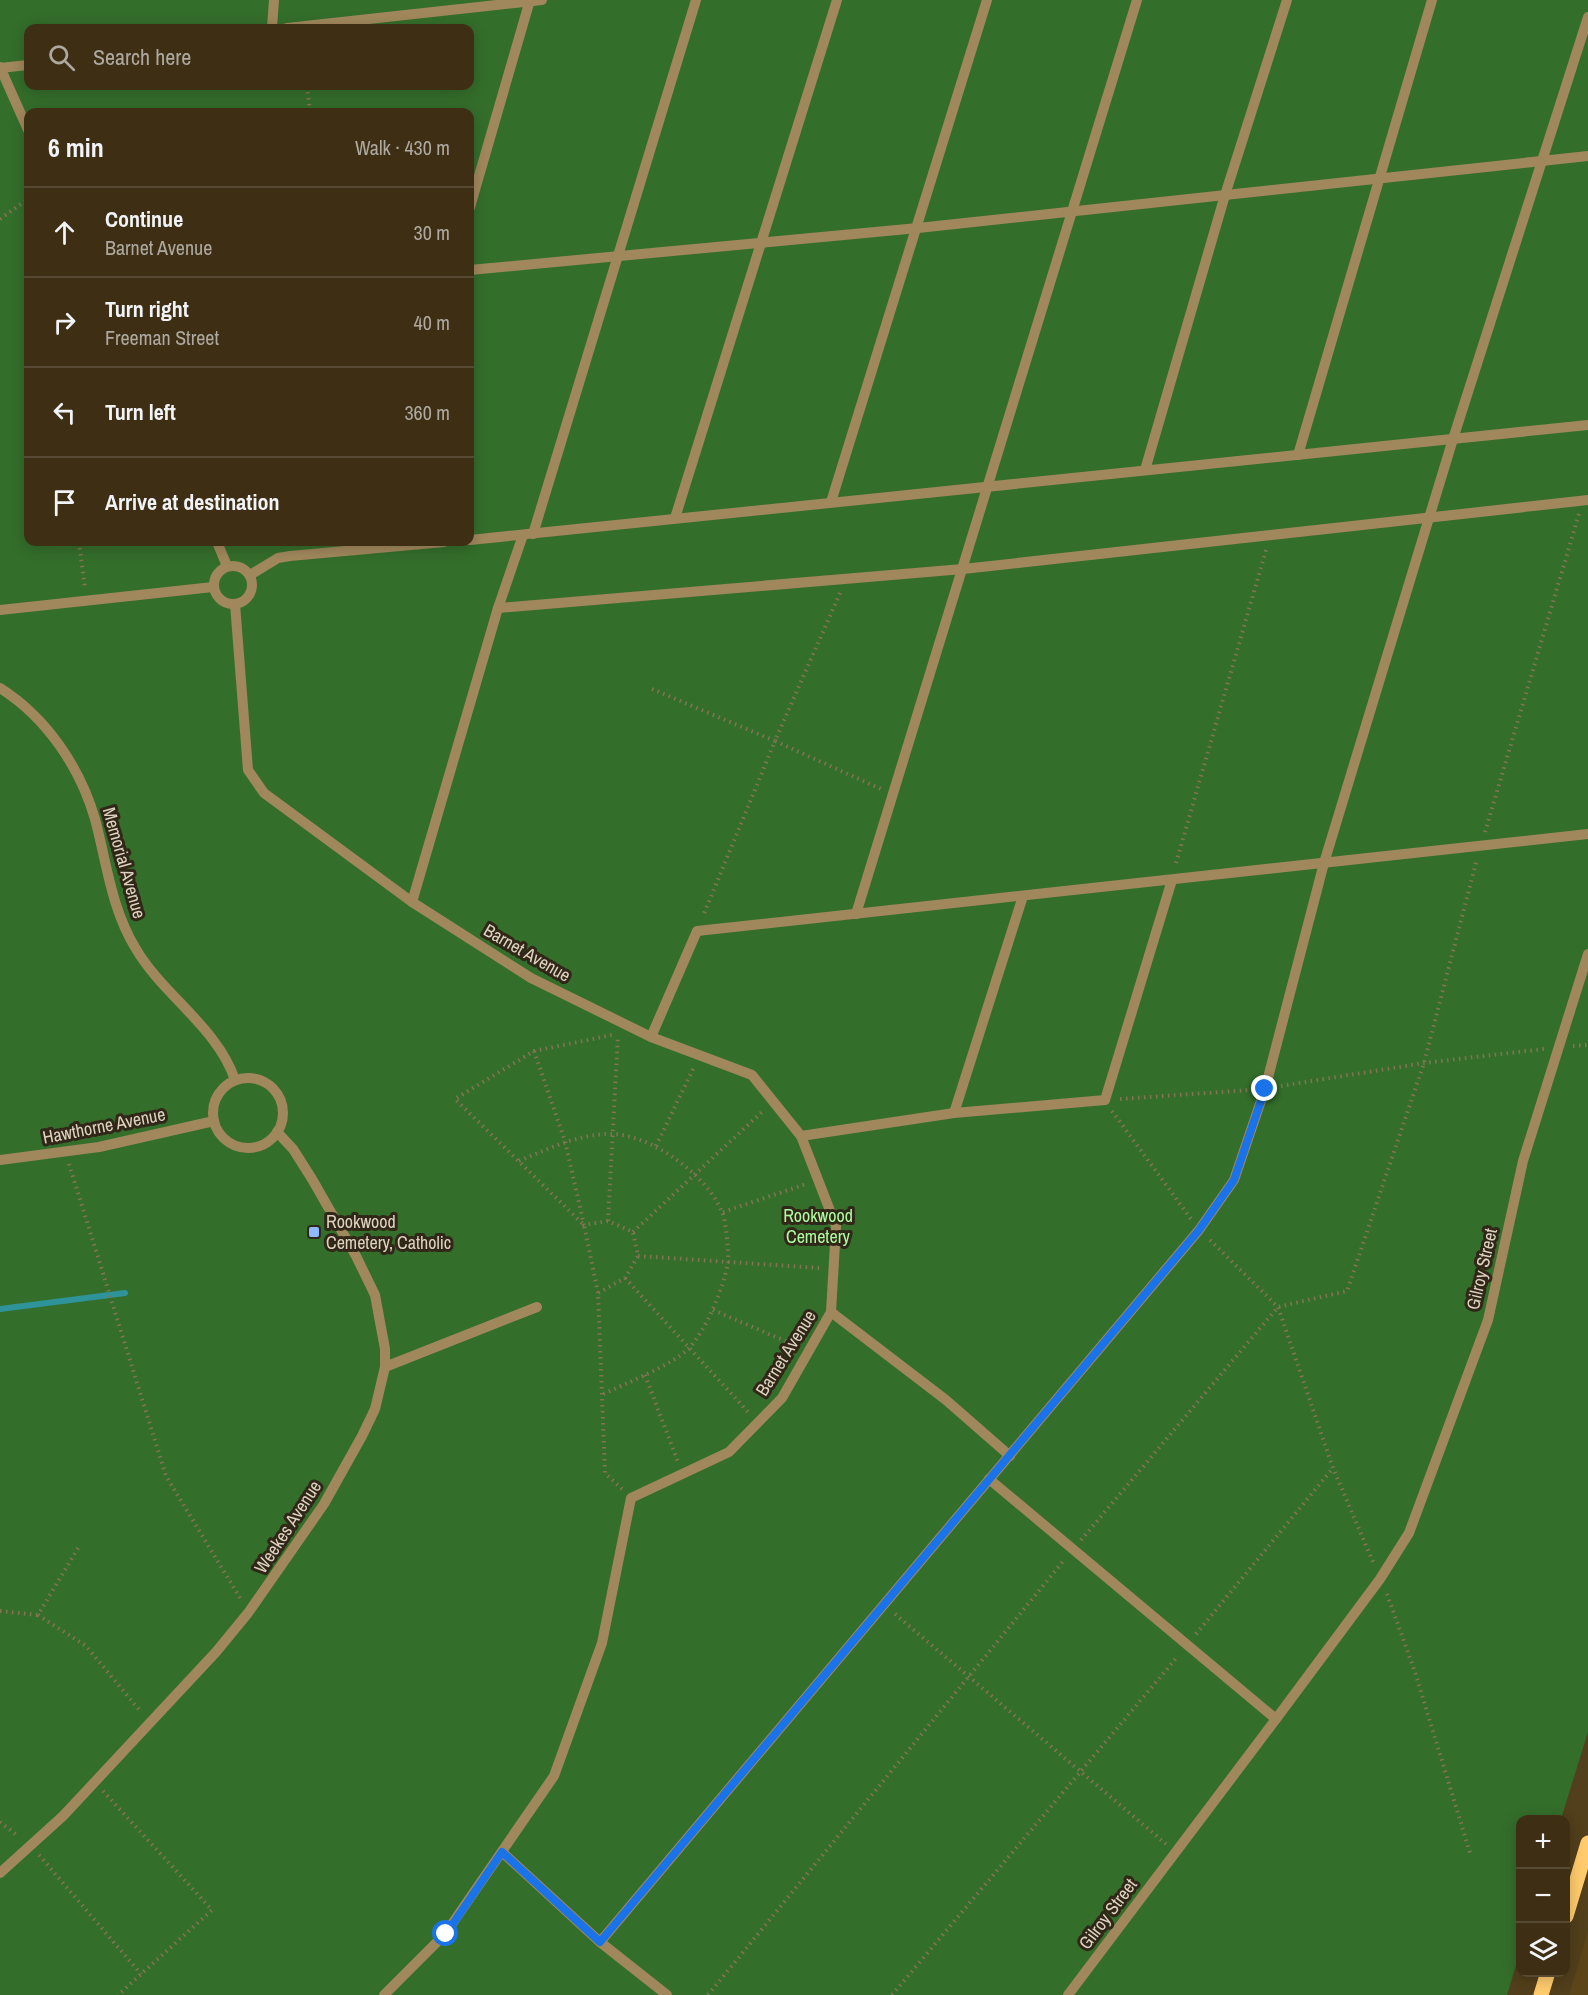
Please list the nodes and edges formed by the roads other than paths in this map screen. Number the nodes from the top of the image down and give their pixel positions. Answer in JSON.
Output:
{"nodes":[{"id":1,"x":274,"y":0,"type":"edge"},
{"id":2,"x":542,"y":0,"type":"edge"},
{"id":3,"x":696,"y":0,"type":"edge"},
{"id":4,"x":837,"y":0,"type":"edge"},
{"id":5,"x":987,"y":0,"type":"edge"},
{"id":6,"x":1137,"y":0,"type":"edge"},
{"id":7,"x":1287,"y":0,"type":"edge"},
{"id":8,"x":1432,"y":0,"type":"edge"},
{"id":9,"x":530,"y":1,"type":"edge"},
{"id":10,"x":1588,"y":17,"type":"edge"},
{"id":11,"x":272,"y":24,"type":"edge"},
{"id":12,"x":323,"y":24,"type":"edge"},
{"id":13,"x":24,"y":65,"type":"edge"},
{"id":14,"x":0,"y":68,"type":"edge"},
{"id":15,"x":24,"y":121,"type":"edge"},
{"id":16,"x":1588,"y":156,"type":"edge"},
{"id":17,"x":1542,"y":161,"type":"junction"},
{"id":18,"x":1380,"y":178,"type":"junction"},
{"id":19,"x":474,"y":193,"type":"edge"},
{"id":20,"x":1225,"y":195,"type":"junction"},
{"id":21,"x":1073,"y":211,"type":"junction"},
{"id":22,"x":918,"y":228,"type":"junction"},
{"id":23,"x":762,"y":242,"type":"junction"},
{"id":24,"x":616,"y":257,"type":"junction"},
{"id":25,"x":474,"y":270,"type":"edge"},
{"id":26,"x":1588,"y":425,"type":"edge"},
{"id":27,"x":1453,"y":439,"type":"junction"},
{"id":28,"x":1298,"y":455,"type":"junction"},
{"id":29,"x":1145,"y":470,"type":"junction"},
{"id":30,"x":988,"y":486,"type":"junction"},
{"id":31,"x":1586,"y":500,"type":"edge"},
{"id":32,"x":831,"y":502,"type":"junction"},
{"id":33,"x":1429,"y":517,"type":"junction"},
{"id":34,"x":675,"y":518,"type":"junction"},
{"id":35,"x":528,"y":535,"type":"junction"},
{"id":36,"x":474,"y":540,"type":"edge"},
{"id":37,"x":219,"y":546,"type":"edge"},
{"id":38,"x":360,"y":546,"type":"edge"},
{"id":39,"x":227,"y":566,"type":"junction"},
{"id":40,"x":963,"y":569,"type":"junction"},
{"id":41,"x":250,"y":576,"type":"junction"},
{"id":42,"x":213,"y":587,"type":"junction"},
{"id":43,"x":234,"y":604,"type":"junction"},
{"id":44,"x":498,"y":608,"type":"junction"},
{"id":45,"x":0,"y":609,"type":"edge"},
{"id":46,"x":0,"y":688,"type":"edge"},
{"id":47,"x":1588,"y":834,"type":"edge"},
{"id":48,"x":1324,"y":863,"type":"junction"},
{"id":49,"x":1172,"y":880,"type":"junction"},
{"id":50,"x":1023,"y":896,"type":"junction"},
{"id":51,"x":412,"y":902,"type":"junction"},
{"id":52,"x":856,"y":914,"type":"junction"},
{"id":53,"x":1588,"y":954,"type":"edge"},
{"id":54,"x":651,"y":1037,"type":"junction"},
{"id":55,"x":235,"y":1080,"type":"junction"},
{"id":56,"x":954,"y":1113,"type":"junction"},
{"id":57,"x":214,"y":1121,"type":"junction"},
{"id":58,"x":277,"y":1132,"type":"junction"},
{"id":59,"x":801,"y":1136,"type":"junction"},
{"id":60,"x":0,"y":1160,"type":"edge"},
{"id":61,"x":537,"y":1308,"type":"dead end"},
{"id":62,"x":831,"y":1312,"type":"junction"},
{"id":63,"x":385,"y":1367,"type":"junction"},
{"id":64,"x":1010,"y":1456,"type":"junction"},
{"id":65,"x":989,"y":1479,"type":"junction"},
{"id":66,"x":1276,"y":1719,"type":"junction"},
{"id":67,"x":1588,"y":1843,"type":"edge"},
{"id":68,"x":502,"y":1852,"type":"junction"},
{"id":69,"x":0,"y":1873,"type":"edge"},
{"id":70,"x":1570,"y":1903,"type":"edge"},
{"id":71,"x":600,"y":1942,"type":"junction"},
{"id":72,"x":1546,"y":1977,"type":"edge"},
{"id":73,"x":384,"y":1995,"type":"edge"},
{"id":74,"x":667,"y":1995,"type":"edge"},
{"id":75,"x":1068,"y":1995,"type":"edge"},
{"id":76,"x":1541,"y":1995,"type":"edge"}],
"edges":[{"from":1,"to":11,"type":"street"},
{"from":2,"to":9,"type":"street"},
{"from":3,"to":24,"type":"street"},
{"from":4,"to":23,"type":"street"},
{"from":5,"to":22,"type":"street"},
{"from":6,"to":21,"type":"street"},
{"from":7,"to":20,"type":"street"},
{"from":8,"to":18,"type":"street"},
{"from":9,"to":12,"type":"street"},
{"from":9,"to":19,"type":"street"},
{"from":10,"to":17,"type":"street"},
{"from":13,"to":14,"type":"street"},
{"from":14,"to":15,"type":"street"},
{"from":16,"to":17,"type":"street"},
{"from":17,"to":18,"type":"street"},
{"from":17,"to":27,"type":"street"},
{"from":18,"to":20,"type":"street"},
{"from":18,"to":28,"type":"street"},
{"from":20,"to":21,"type":"street"},
{"from":20,"to":29,"type":"street"},
{"from":21,"to":22,"type":"street"},
{"from":21,"to":30,"type":"street"},
{"from":22,"to":23,"type":"street"},
{"from":22,"to":32,"type":"street"},
{"from":23,"to":24,"type":"street"},
{"from":23,"to":34,"type":"street"},
{"from":24,"to":25,"type":"street"},
{"from":24,"to":35,"type":"street"},
{"from":26,"to":27,"type":"street"},
{"from":27,"to":28,"type":"street"},
{"from":27,"to":33,"type":"street"},
{"from":28,"to":29,"type":"street"},
{"from":29,"to":30,"type":"street"},
{"from":30,"to":32,"type":"street"},
{"from":30,"to":40,"type":"street"},
{"from":31,"to":33,"type":"street"},
{"from":32,"to":34,"type":"street"},
{"from":33,"to":40,"type":"street"},
{"from":33,"to":48,"type":"street"},
{"from":34,"to":35,"type":"street"},
{"from":35,"to":36,"type":"street"},
{"from":35,"to":44,"type":"street"},
{"from":37,"to":39,"type":"street"},
{"from":38,"to":41,"type":"street"},
{"from":39,"to":41,"type":"street"},
{"from":39,"to":42,"type":"street"},
{"from":40,"to":44,"type":"street"},
{"from":40,"to":52,"type":"street"},
{"from":41,"to":43,"type":"street"},
{"from":42,"to":43,"type":"street"},
{"from":42,"to":45,"type":"street"},
{"from":43,"to":51,"type":"street","name":"Barnet Avenue"},
{"from":44,"to":51,"type":"street"},
{"from":46,"to":55,"type":"street","name":"Memorial Avenue"},
{"from":47,"to":48,"type":"street"},
{"from":48,"to":49,"type":"street"},
{"from":48,"to":64,"type":"street"},
{"from":49,"to":50,"type":"street"},
{"from":49,"to":56,"type":"street"},
{"from":50,"to":52,"type":"street"},
{"from":50,"to":56,"type":"street"},
{"from":51,"to":54,"type":"street","name":"Barnet Avenue"},
{"from":52,"to":54,"type":"street"},
{"from":53,"to":66,"type":"street","name":"Gilroy Street"},
{"from":54,"to":59,"type":"street","name":"Barnet Avenue"},
{"from":55,"to":57,"type":"street"},
{"from":55,"to":58,"type":"street"},
{"from":56,"to":59,"type":"street"},
{"from":57,"to":58,"type":"street"},
{"from":57,"to":60,"type":"street","name":"Hawthorne Avenue"},
{"from":58,"to":63,"type":"street","name":"Weekes Avenue"},
{"from":59,"to":62,"type":"street","name":"Barnet Avenue"},
{"from":61,"to":63,"type":"street"},
{"from":62,"to":64,"type":"street"},
{"from":62,"to":68,"type":"street","name":"Barnet Avenue"},
{"from":63,"to":69,"type":"street","name":"Weekes Avenue"},
{"from":64,"to":65,"type":"street"},
{"from":65,"to":66,"type":"street"},
{"from":65,"to":71,"type":"street"},
{"from":66,"to":75,"type":"street","name":"Gilroy Street"},
{"from":67,"to":70,"type":"main road"},
{"from":68,"to":71,"type":"street"},
{"from":68,"to":73,"type":"street"},
{"from":71,"to":74,"type":"street"},
{"from":72,"to":76,"type":"main road"}]}
